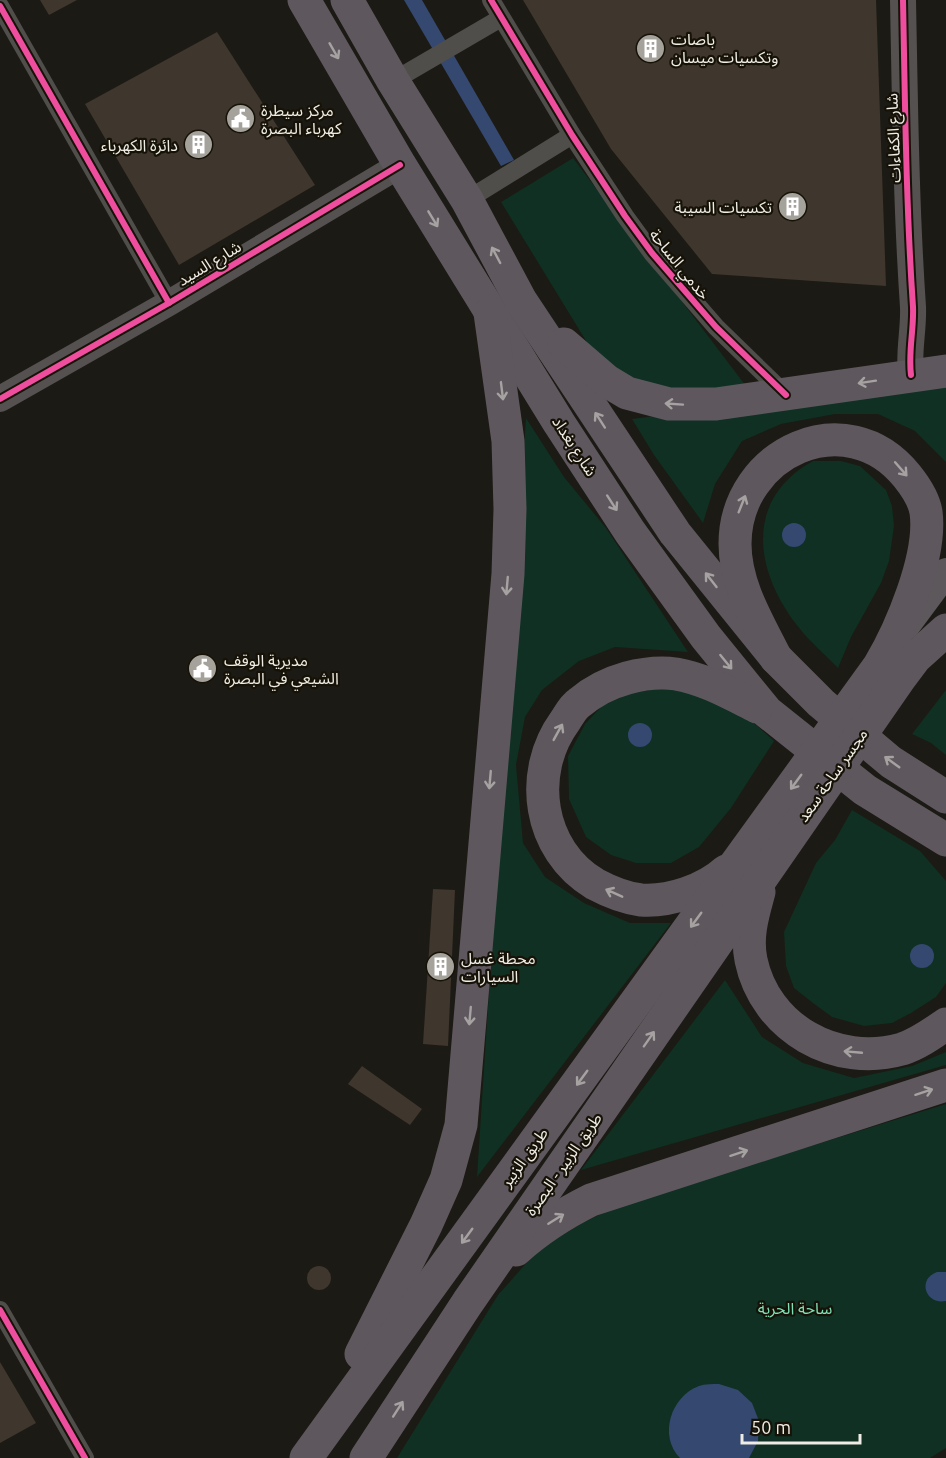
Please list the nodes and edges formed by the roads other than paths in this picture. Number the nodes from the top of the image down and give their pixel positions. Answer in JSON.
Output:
{"nodes":[{"id":1,"x":304,"y":0,"type":"edge"},
{"id":2,"x":347,"y":0,"type":"edge"},
{"id":3,"x":490,"y":0,"type":"edge"},
{"id":4,"x":903,"y":0,"type":"edge"},
{"id":5,"x":0,"y":6,"type":"edge"},
{"id":6,"x":501,"y":18,"type":"junction"},
{"id":7,"x":393,"y":81,"type":"junction"},
{"id":8,"x":572,"y":135,"type":"junction"},
{"id":9,"x":400,"y":165,"type":"junction"},
{"id":10,"x":467,"y":200,"type":"junction"},
{"id":11,"x":521,"y":301,"type":"junction"},
{"id":12,"x":169,"y":303,"type":"junction"},
{"id":13,"x":490,"y":312,"type":"junction"},
{"id":14,"x":946,"y":371,"type":"edge"},
{"id":15,"x":911,"y":375,"type":"junction"},
{"id":16,"x":786,"y":395,"type":"junction"},
{"id":17,"x":0,"y":399,"type":"edge"},
{"id":18,"x":946,"y":572,"type":"edge"},
{"id":19,"x":946,"y":616,"type":"edge"},
{"id":20,"x":946,"y":630,"type":"edge"},
{"id":21,"x":776,"y":658,"type":"junction"},
{"id":22,"x":896,"y":662,"type":"junction"},
{"id":23,"x":767,"y":712,"type":"junction"},
{"id":24,"x":944,"y":796,"type":"edge"},
{"id":25,"x":934,"y":834,"type":"edge"},
{"id":26,"x":946,"y":851,"type":"edge"},
{"id":27,"x":753,"y":864,"type":"junction"},
{"id":28,"x":946,"y":1023,"type":"edge"},
{"id":29,"x":946,"y":1085,"type":"edge"},
{"id":30,"x":468,"y":1302,"type":"junction"},
{"id":31,"x":0,"y":1310,"type":"edge"},
{"id":32,"x":84,"y":1458,"type":"edge"},
{"id":33,"x":305,"y":1458,"type":"edge"},
{"id":34,"x":366,"y":1458,"type":"edge"}],
"edges":[{"from":1,"to":9,"type":"highway","name":"شارع بغداد","one_way":true},
{"from":2,"to":7,"type":"highway"},
{"from":3,"to":6,"type":"street","name":"خدمي الساحة"},
{"from":4,"to":15,"type":"street","name":"شارع الكفاءات"},
{"from":5,"to":12,"type":"street"},
{"from":6,"to":7,"type":"street"},
{"from":6,"to":8,"type":"street","name":"خدمي الساحة"},
{"from":7,"to":10,"type":"highway"},
{"from":8,"to":10,"type":"street"},
{"from":8,"to":16,"type":"street","name":"خدمي الساحة"},
{"from":9,"to":12,"type":"street","name":"شارع السيد"},
{"from":9,"to":13,"type":"highway","name":"شارع بغداد","one_way":true},
{"from":11,"to":10,"type":"highway","one_way":true},
{"from":16,"to":11,"type":"highway","one_way":true},
{"from":21,"to":11,"type":"highway","one_way":true},
{"from":12,"to":17,"type":"street","name":"شارع السيد"},
{"from":13,"to":23,"type":"highway","name":"شارع بغداد","one_way":true},
{"from":13,"to":33,"type":"highway","one_way":true},
{"from":14,"to":15,"type":"highway"},
{"from":15,"to":16,"type":"highway","one_way":true},
{"from":18,"to":22,"type":"main road"},
{"from":19,"to":22,"type":"main road"},
{"from":20,"to":22,"type":"highway"},
{"from":21,"to":22,"type":"highway","one_way":true},
{"from":24,"to":21,"type":"highway","one_way":true},
{"from":22,"to":27,"type":"highway","name":"مجسر ساحة سعد"},
{"from":23,"to":25,"type":"highway","name":"شارع بغداد"},
{"from":27,"to":23,"type":"highway","one_way":true},
{"from":25,"to":26,"type":"highway","name":"شارع بغداد"},
{"from":28,"to":27,"type":"highway","one_way":true},
{"from":30,"to":27,"type":"highway","name":"طريق الزبير - البصرة","one_way":true},
{"from":27,"to":33,"type":"highway","name":"طريق الزبير","one_way":true},
{"from":30,"to":29,"type":"highway","one_way":true},
{"from":34,"to":30,"type":"highway","name":"طريق الزبير - البصرة","one_way":true},
{"from":31,"to":32,"type":"street"}]}
